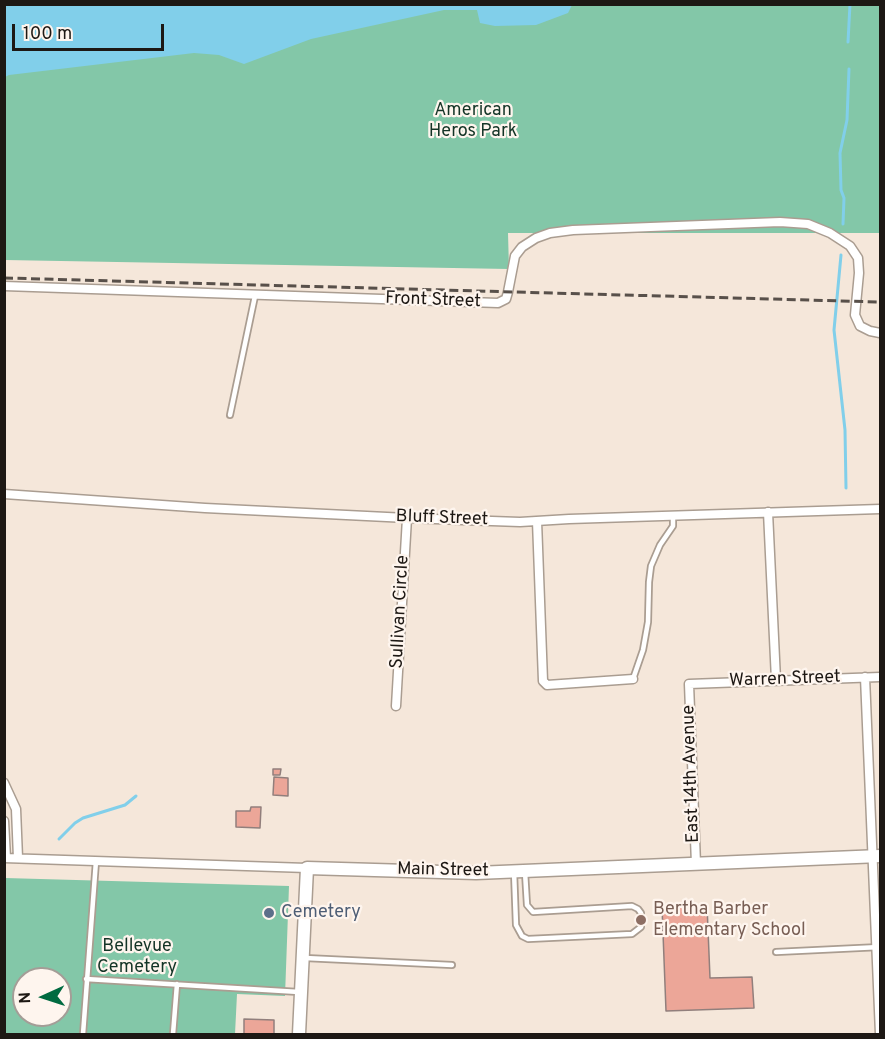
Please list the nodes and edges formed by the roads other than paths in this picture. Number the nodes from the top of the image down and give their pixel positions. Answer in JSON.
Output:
{"nodes":[{"id":1,"x":4,"y":286,"type":"edge"},
{"id":2,"x":255,"y":296,"type":"junction"},
{"id":3,"x":880,"y":333,"type":"edge"},
{"id":4,"x":230,"y":415,"type":"dead end"},
{"id":5,"x":4,"y":494,"type":"edge"},
{"id":6,"x":880,"y":509,"type":"edge"},
{"id":7,"x":768,"y":512,"type":"junction"},
{"id":8,"x":673,"y":515,"type":"junction"},
{"id":9,"x":407,"y":518,"type":"junction"},
{"id":10,"x":537,"y":521,"type":"junction"},
{"id":11,"x":865,"y":677,"type":"junction"},
{"id":12,"x":880,"y":677,"type":"edge"},
{"id":13,"x":633,"y":679,"type":"joint"},
{"id":14,"x":776,"y":680,"type":"junction"},
{"id":15,"x":689,"y":684,"type":"joint"},
{"id":16,"x":396,"y":706,"type":"dead end"},
{"id":17,"x":4,"y":783,"type":"edge"},
{"id":18,"x":4,"y":821,"type":"edge"},
{"id":19,"x":876,"y":856,"type":"edge"},
{"id":20,"x":5,"y":858,"type":"edge"},
{"id":21,"x":18,"y":858,"type":"junction"},
{"id":22,"x":96,"y":860,"type":"junction"},
{"id":23,"x":696,"y":864,"type":"junction"},
{"id":24,"x":307,"y":868,"type":"junction"},
{"id":25,"x":519,"y":871,"type":"junction"},
{"id":26,"x":878,"y":947,"type":"edge"},
{"id":27,"x":776,"y":952,"type":"dead end"},
{"id":28,"x":303,"y":957,"type":"junction"},
{"id":29,"x":452,"y":965,"type":"dead end"},
{"id":30,"x":86,"y":979,"type":"junction"},
{"id":31,"x":177,"y":984,"type":"junction"},
{"id":32,"x":301,"y":992,"type":"junction"},
{"id":33,"x":880,"y":1034,"type":"edge"},
{"id":34,"x":83,"y":1035,"type":"edge"},
{"id":35,"x":173,"y":1035,"type":"edge"},
{"id":36,"x":299,"y":1035,"type":"edge"},
{"id":37,"x":868,"y":1035,"type":"edge"}],
"edges":[{"from":1,"to":2,"type":"street","name":"Front Street"},
{"from":2,"to":3,"type":"street","name":"Front Street"},
{"from":2,"to":4,"type":"lane"},
{"from":5,"to":9,"type":"street","name":"Bluff Street"},
{"from":6,"to":7,"type":"street","name":"Bluff Street"},
{"from":7,"to":8,"type":"street","name":"Bluff Street"},
{"from":7,"to":14,"type":"street"},
{"from":8,"to":10,"type":"street","name":"Bluff Street"},
{"from":8,"to":13,"type":"lane"},
{"from":9,"to":10,"type":"street","name":"Bluff Street"},
{"from":9,"to":16,"type":"street","name":"Sullivan Circle"},
{"from":10,"to":13,"type":"street"},
{"from":11,"to":12,"type":"street","name":"Warren Street"},
{"from":11,"to":14,"type":"street","name":"Warren Street"},
{"from":11,"to":19,"type":"street"},
{"from":14,"to":15,"type":"street","name":"Warren Street"},
{"from":15,"to":23,"type":"street","name":"East 14th Avenue"},
{"from":17,"to":21,"type":"street"},
{"from":18,"to":20,"type":"street"},
{"from":19,"to":23,"type":"street","name":"Main Street"},
{"from":19,"to":26,"type":"street"},
{"from":20,"to":21,"type":"street","name":"Main Street"},
{"from":21,"to":22,"type":"street","name":"Main Street"},
{"from":22,"to":24,"type":"street","name":"Main Street"},
{"from":22,"to":30,"type":"lane"},
{"from":23,"to":25,"type":"street","name":"Main Street"},
{"from":24,"to":25,"type":"street","name":"Main Street"},
{"from":24,"to":28,"type":"street"},
{"from":25,"to":25,"type":"lane"},
{"from":26,"to":27,"type":"lane"},
{"from":26,"to":33,"type":"street"},
{"from":28,"to":29,"type":"lane"},
{"from":28,"to":32,"type":"street"},
{"from":30,"to":31,"type":"lane"},
{"from":30,"to":34,"type":"lane"},
{"from":31,"to":32,"type":"lane"},
{"from":31,"to":35,"type":"lane"},
{"from":32,"to":36,"type":"street"},
{"from":33,"to":37,"type":"street"}]}
